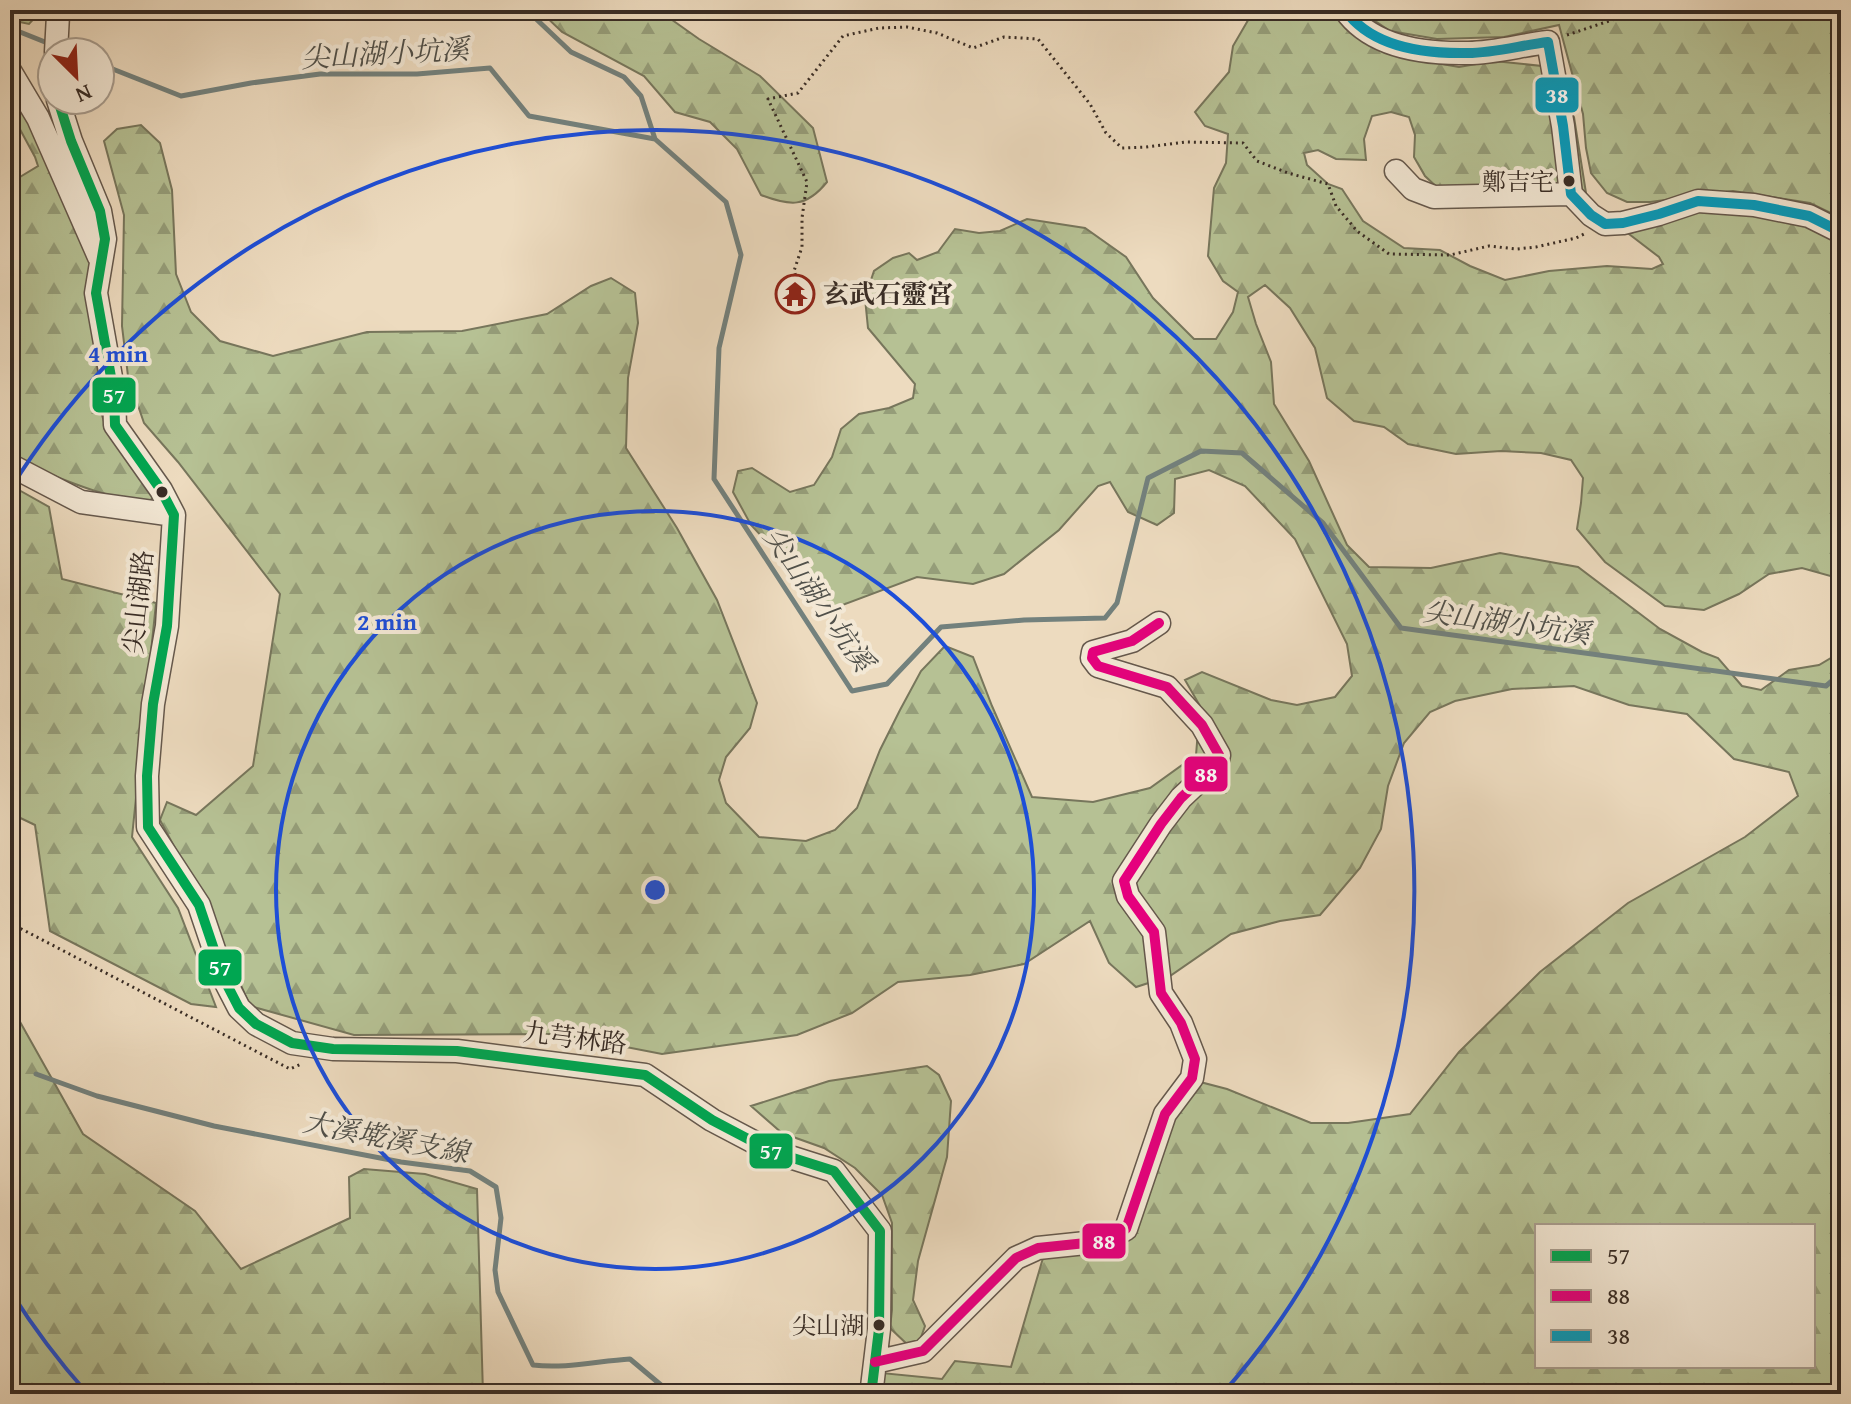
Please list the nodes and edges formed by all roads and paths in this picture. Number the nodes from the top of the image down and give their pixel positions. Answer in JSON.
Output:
{"nodes":[{"id":1,"x":1345,"y":10,"type":"edge"},
{"id":2,"x":1642,"y":10,"type":"edge"},
{"id":3,"x":60,"y":12,"type":"edge"},
{"id":4,"x":58,"y":36,"type":"edge"},
{"id":5,"x":1548,"y":42,"type":"junction"},
{"id":6,"x":10,"y":71,"type":"edge"},
{"id":7,"x":63,"y":116,"type":"edge"},
{"id":8,"x":1396,"y":171,"type":"dead end"},
{"id":9,"x":1571,"y":194,"type":"junction"},
{"id":10,"x":1605,"y":224,"type":"junction"},
{"id":11,"x":1841,"y":232,"type":"edge"},
{"id":12,"x":101,"y":262,"type":"junction"},
{"id":13,"x":802,"y":292,"type":"dead end"},
{"id":14,"x":10,"y":465,"type":"edge"},
{"id":15,"x":174,"y":515,"type":"junction"},
{"id":16,"x":1159,"y":623,"type":"dead end"},
{"id":17,"x":10,"y":923,"type":"edge"},
{"id":18,"x":333,"y":1049,"type":"junction"},
{"id":19,"x":875,"y":1362,"type":"junction"},
{"id":20,"x":873,"y":1394,"type":"edge"}],
"edges":[{"from":1,"to":5,"type":"street"},
{"from":2,"to":5,"type":"path"},
{"from":3,"to":4,"type":"street"},
{"from":5,"to":9,"type":"street"},
{"from":6,"to":12,"type":"street"},
{"from":7,"to":12,"type":"street"},
{"from":8,"to":9,"type":"street"},
{"from":9,"to":10,"type":"street"},
{"from":10,"to":11,"type":"street"},
{"from":10,"to":13,"type":"path"},
{"from":12,"to":15,"type":"street"},
{"from":14,"to":15,"type":"street"},
{"from":15,"to":18,"type":"street","name":"尖山湖路"},
{"from":16,"to":19,"type":"street"},
{"from":17,"to":18,"type":"path"},
{"from":18,"to":19,"type":"street","name":"九芎林路"},
{"from":19,"to":20,"type":"street","name":"九芎林路"}]}
